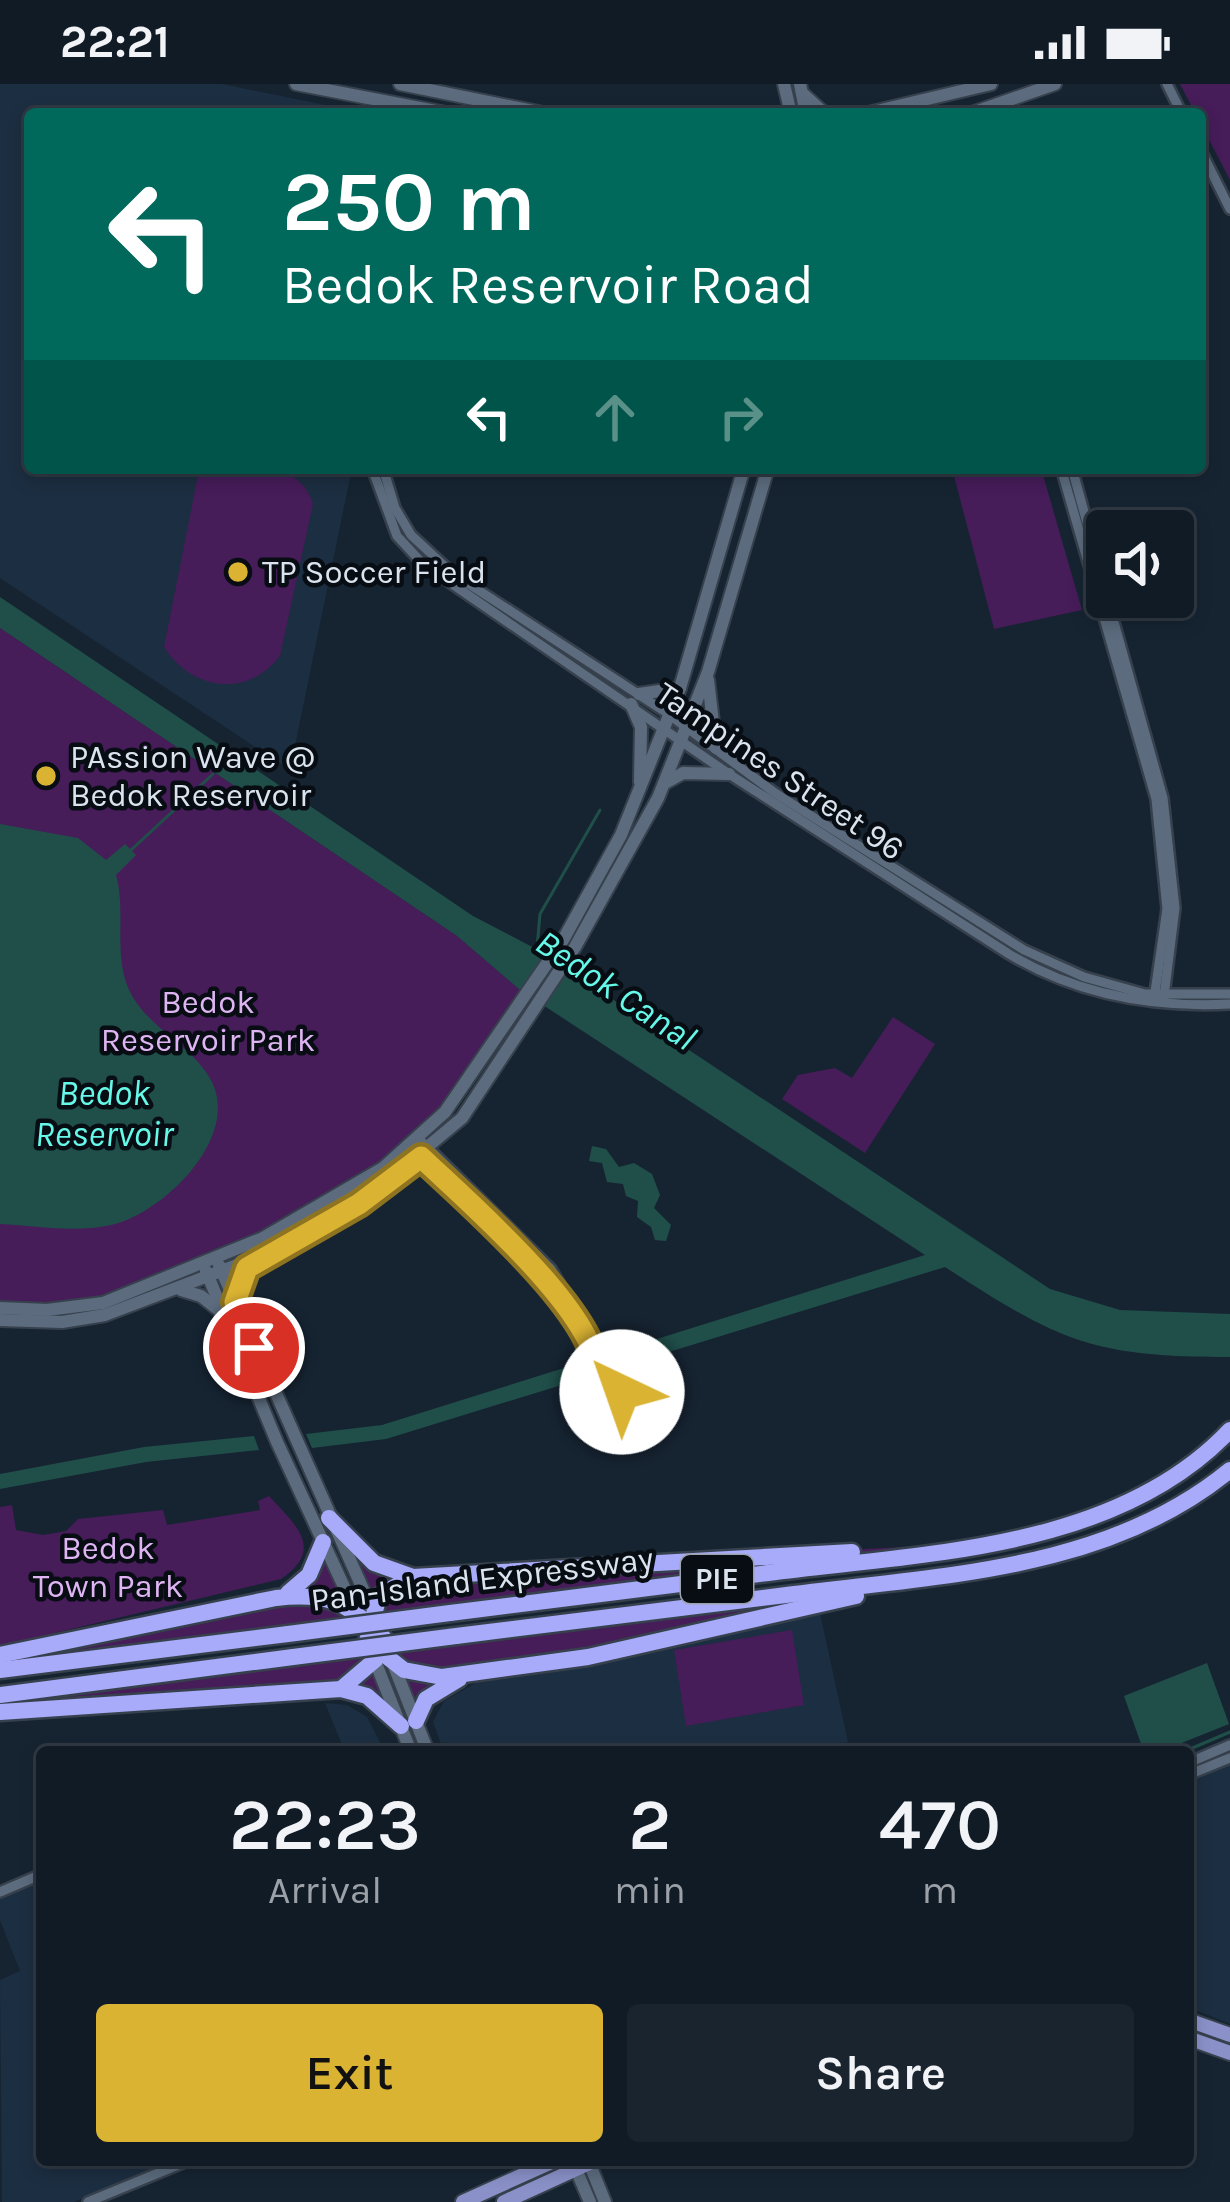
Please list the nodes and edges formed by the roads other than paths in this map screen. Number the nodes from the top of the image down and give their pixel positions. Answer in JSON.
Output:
{"nodes":[{"id":1,"x":296,"y":84,"type":"edge"},
{"id":2,"x":991,"y":84,"type":"edge"},
{"id":3,"x":1055,"y":84,"type":"edge"},
{"id":4,"x":403,"y":85,"type":"edge"},
{"id":5,"x":404,"y":106,"type":"junction"},
{"id":6,"x":412,"y":108,"type":"edge"},
{"id":7,"x":518,"y":108,"type":"edge"},
{"id":8,"x":889,"y":108,"type":"edge"},
{"id":9,"x":986,"y":108,"type":"edge"},
{"id":10,"x":1206,"y":160,"type":"edge"},
{"id":11,"x":1229,"y":204,"type":"edge"},
{"id":12,"x":374,"y":474,"type":"edge"},
{"id":13,"x":385,"y":474,"type":"edge"},
{"id":14,"x":742,"y":474,"type":"edge"},
{"id":15,"x":766,"y":474,"type":"edge"},
{"id":16,"x":1063,"y":474,"type":"edge"},
{"id":17,"x":1074,"y":474,"type":"edge"},
{"id":18,"x":1086,"y":520,"type":"edge"},
{"id":19,"x":1113,"y":618,"type":"edge"},
{"id":20,"x":708,"y":673,"type":"junction"},
{"id":21,"x":680,"y":688,"type":"junction"},
{"id":22,"x":635,"y":699,"type":"junction"},
{"id":23,"x":667,"y":721,"type":"junction"},
{"id":24,"x":682,"y":733,"type":"junction"},
{"id":25,"x":716,"y":748,"type":"junction"},
{"id":26,"x":729,"y":774,"type":"junction"},
{"id":27,"x":664,"y":784,"type":"junction"},
{"id":28,"x":639,"y":789,"type":"junction"},
{"id":29,"x":569,"y":944,"type":"junction"},
{"id":30,"x":1230,"y":994,"type":"edge"},
{"id":31,"x":1159,"y":1000,"type":"junction"},
{"id":32,"x":1230,"y":1004,"type":"edge"},
{"id":33,"x":414,"y":1142,"type":"junction"},
{"id":34,"x":426,"y":1153,"type":"junction"},
{"id":35,"x":258,"y":1257,"type":"junction"},
{"id":36,"x":213,"y":1268,"type":"junction"},
{"id":37,"x":178,"y":1290,"type":"junction"},
{"id":38,"x":235,"y":1302,"type":"junction"},
{"id":39,"x":0,"y":1308,"type":"edge"},
{"id":40,"x":226,"y":1316,"type":"junction"},
{"id":41,"x":0,"y":1320,"type":"edge"},
{"id":42,"x":600,"y":1376,"type":"junction"},
{"id":43,"x":1230,"y":1430,"type":"edge"},
{"id":44,"x":1230,"y":1470,"type":"edge"},
{"id":45,"x":329,"y":1518,"type":"junction"},
{"id":46,"x":323,"y":1543,"type":"junction"},
{"id":47,"x":985,"y":1543,"type":"junction"},
{"id":48,"x":413,"y":1577,"type":"junction"},
{"id":49,"x":884,"y":1584,"type":"junction"},
{"id":50,"x":276,"y":1598,"type":"junction"},
{"id":51,"x":374,"y":1638,"type":"junction"},
{"id":52,"x":0,"y":1655,"type":"edge"},
{"id":53,"x":0,"y":1670,"type":"edge"},
{"id":54,"x":471,"y":1675,"type":"junction"},
{"id":55,"x":341,"y":1689,"type":"junction"},
{"id":56,"x":0,"y":1695,"type":"edge"},
{"id":57,"x":0,"y":1712,"type":"edge"},
{"id":58,"x":408,"y":1724,"type":"junction"},
{"id":59,"x":1230,"y":1745,"type":"edge"},
{"id":60,"x":410,"y":1746,"type":"edge"},
{"id":61,"x":424,"y":1746,"type":"edge"},
{"id":62,"x":1230,"y":1758,"type":"edge"},
{"id":63,"x":1194,"y":1760,"type":"edge"},
{"id":64,"x":1194,"y":1773,"type":"edge"},
{"id":65,"x":36,"y":1877,"type":"edge"},
{"id":66,"x":0,"y":1892,"type":"edge"},
{"id":67,"x":1194,"y":2022,"type":"edge"},
{"id":68,"x":1230,"y":2035,"type":"edge"},
{"id":69,"x":1194,"y":2040,"type":"edge"},
{"id":70,"x":1230,"y":2053,"type":"edge"},
{"id":71,"x":175,"y":2166,"type":"edge"},
{"id":72,"x":537,"y":2166,"type":"edge"},
{"id":73,"x":578,"y":2166,"type":"edge"},
{"id":74,"x":584,"y":2166,"type":"edge"},
{"id":75,"x":586,"y":2166,"type":"edge"},
{"id":76,"x":88,"y":2202,"type":"edge"},
{"id":77,"x":463,"y":2202,"type":"edge"},
{"id":78,"x":504,"y":2202,"type":"edge"},
{"id":79,"x":590,"y":2202,"type":"edge"},
{"id":80,"x":605,"y":2202,"type":"edge"}],
"edges":[{"from":1,"to":5,"type":"main road"},
{"from":2,"to":8,"type":"main road"},
{"from":3,"to":9,"type":"main road"},
{"from":4,"to":5,"type":"main road"},
{"from":4,"to":7,"type":"main road"},
{"from":5,"to":6,"type":"main road"},
{"from":10,"to":11,"type":"street"},
{"from":12,"to":22,"type":"street","name":"Tampines Street 96"},
{"from":13,"to":22,"type":"street","name":"Tampines Street 96"},
{"from":14,"to":21,"type":"main road"},
{"from":15,"to":20,"type":"main road"},
{"from":16,"to":31,"type":"street"},
{"from":17,"to":18,"type":"street"},
{"from":19,"to":31,"type":"street"},
{"from":20,"to":24,"type":"main road"},
{"from":20,"to":25,"type":"main road"},
{"from":21,"to":22,"type":"main road"},
{"from":21,"to":23,"type":"main road"},
{"from":22,"to":23,"type":"street","name":"Tampines Street 96"},
{"from":22,"to":28,"type":"main road"},
{"from":23,"to":24,"type":"street","name":"Tampines Street 96"},
{"from":23,"to":28,"type":"main road"},
{"from":24,"to":25,"type":"street","name":"Tampines Street 96"},
{"from":24,"to":26,"type":"street","name":"Tampines Street 96"},
{"from":24,"to":27,"type":"main road"},
{"from":25,"to":31,"type":"street","name":"Tampines Street 96"},
{"from":26,"to":27,"type":"main road"},
{"from":26,"to":31,"type":"street","name":"Tampines Street 96"},
{"from":27,"to":29,"type":"main road"},
{"from":28,"to":29,"type":"main road"},
{"from":29,"to":33,"type":"main road"},
{"from":29,"to":34,"type":"main road"},
{"from":30,"to":31,"type":"street","name":"Tampines Street 96"},
{"from":31,"to":32,"type":"street","name":"Tampines Street 96"},
{"from":33,"to":34,"type":"street"},
{"from":33,"to":36,"type":"main road"},
{"from":34,"to":35,"type":"main road"},
{"from":34,"to":42,"type":"street","bridge":true},
{"from":35,"to":36,"type":"main road"},
{"from":35,"to":38,"type":"main road"},
{"from":36,"to":37,"type":"main road"},
{"from":36,"to":38,"type":"main road"},
{"from":36,"to":39,"type":"main road"},
{"from":36,"to":40,"type":"main road"},
{"from":37,"to":40,"type":"main road"},
{"from":37,"to":41,"type":"main road"},
{"from":38,"to":45,"type":"main road"},
{"from":40,"to":46,"type":"main road"},
{"from":42,"to":42,"type":"street"},
{"from":43,"to":47,"type":"highway","name":"Pan-Island Expressway","number":"PIE"},
{"from":44,"to":49,"type":"highway","name":"Pan-Island Expressway","number":"PIE"},
{"from":45,"to":48,"type":"highway"},
{"from":45,"to":51,"type":"main road"},
{"from":46,"to":50,"type":"highway"},
{"from":46,"to":51,"type":"main road"},
{"from":47,"to":48,"type":"highway"},
{"from":47,"to":53,"type":"highway","name":"Pan-Island Expressway","number":"PIE","bridge":true},
{"from":48,"to":51,"type":"highway"},
{"from":49,"to":54,"type":"highway"},
{"from":49,"to":56,"type":"highway","name":"Pan-Island Expressway","number":"PIE","bridge":true},
{"from":50,"to":51,"type":"highway"},
{"from":50,"to":52,"type":"highway"},
{"from":51,"to":54,"type":"highway"},
{"from":51,"to":55,"type":"highway"},
{"from":51,"to":58,"type":"main road"},
{"from":54,"to":58,"type":"highway"},
{"from":55,"to":57,"type":"highway"},
{"from":55,"to":58,"type":"highway"},
{"from":58,"to":60,"type":"main road"},
{"from":58,"to":61,"type":"main road"},
{"from":59,"to":63,"type":"street"},
{"from":62,"to":64,"type":"street"},
{"from":65,"to":66,"type":"street"},
{"from":67,"to":68,"type":"main road"},
{"from":69,"to":70,"type":"main road"},
{"from":71,"to":76,"type":"street"},
{"from":72,"to":77,"type":"main road"},
{"from":73,"to":78,"type":"main road"},
{"from":74,"to":79,"type":"main road"},
{"from":75,"to":80,"type":"main road"}]}
